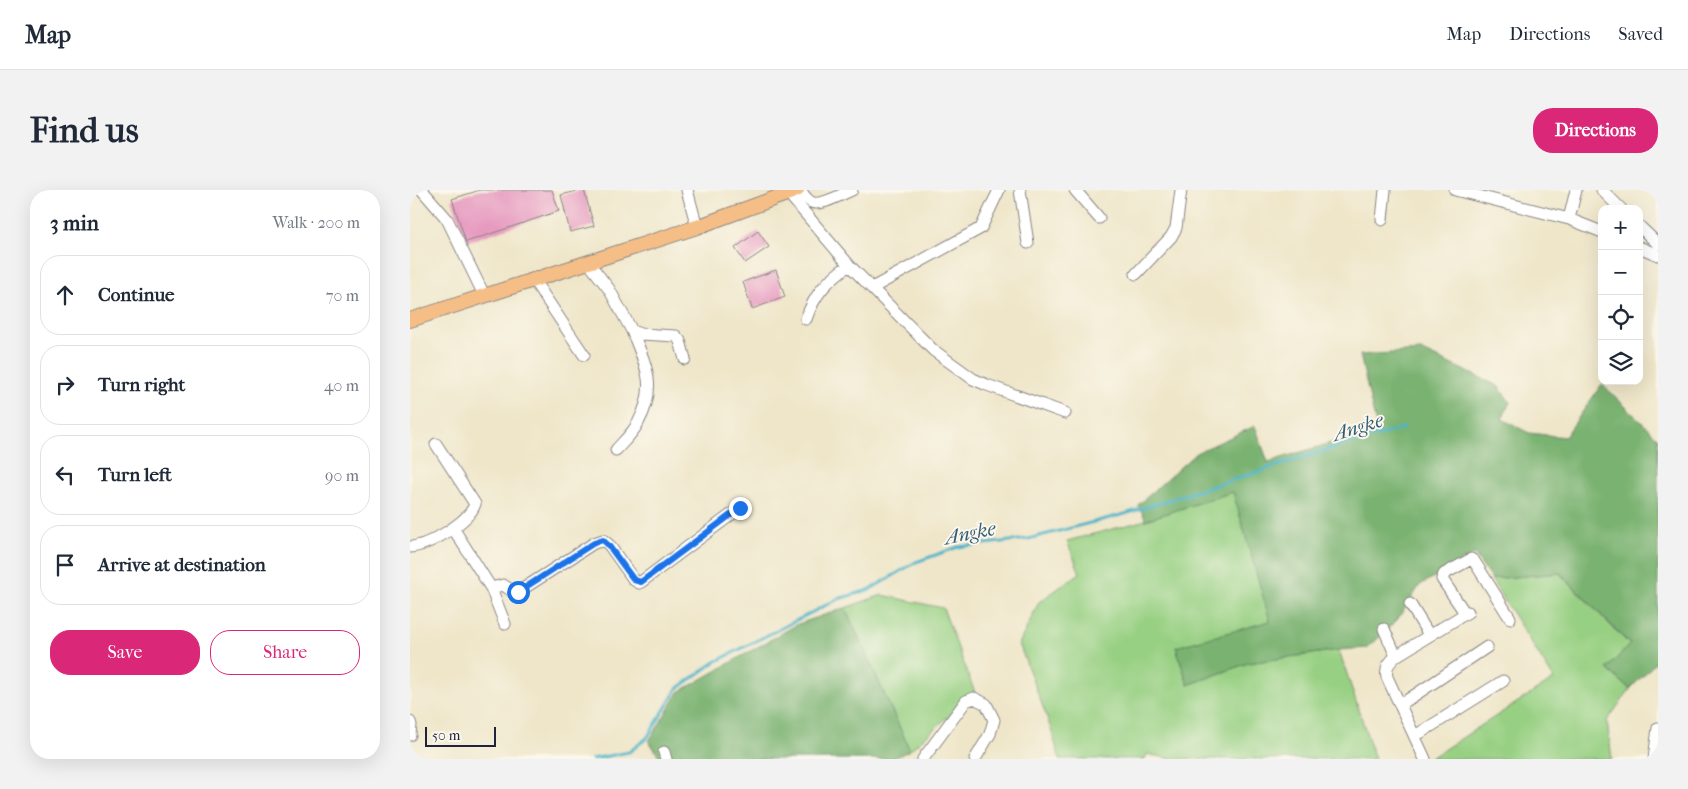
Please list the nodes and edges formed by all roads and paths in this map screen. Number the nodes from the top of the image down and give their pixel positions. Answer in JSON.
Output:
{"nodes":[{"id":1,"x":422,"y":190,"type":"edge"},
{"id":2,"x":688,"y":190,"type":"edge"},
{"id":3,"x":852,"y":190,"type":"edge"},
{"id":4,"x":999,"y":190,"type":"edge"},
{"id":5,"x":1020,"y":190,"type":"edge"},
{"id":6,"x":1075,"y":190,"type":"edge"},
{"id":7,"x":1181,"y":190,"type":"edge"},
{"id":8,"x":1385,"y":190,"type":"edge"},
{"id":9,"x":1455,"y":190,"type":"edge"},
{"id":10,"x":1576,"y":190,"type":"edge"},
{"id":11,"x":1602,"y":190,"type":"edge"},
{"id":12,"x":787,"y":193,"type":"edge"},
{"id":13,"x":1617,"y":205,"type":"edge"},
{"id":14,"x":1099,"y":218,"type":"dead end"},
{"id":15,"x":1569,"y":219,"type":"junction"},
{"id":16,"x":1382,"y":220,"type":"dead end"},
{"id":17,"x":696,"y":227,"type":"junction"},
{"id":18,"x":1598,"y":230,"type":"edge"},
{"id":19,"x":1643,"y":230,"type":"edge"},
{"id":20,"x":1028,"y":243,"type":"dead end"},
{"id":21,"x":1658,"y":244,"type":"edge"},
{"id":22,"x":1643,"y":249,"type":"edge"},
{"id":23,"x":1658,"y":255,"type":"edge"},
{"id":24,"x":588,"y":262,"type":"junction"},
{"id":25,"x":849,"y":265,"type":"junction"},
{"id":26,"x":1136,"y":274,"type":"dead end"},
{"id":27,"x":533,"y":279,"type":"junction"},
{"id":28,"x":872,"y":288,"type":"junction"},
{"id":29,"x":484,"y":295,"type":"junction"},
{"id":30,"x":410,"y":320,"type":"edge"},
{"id":31,"x":806,"y":320,"type":"dead end"},
{"id":32,"x":632,"y":331,"type":"junction"},
{"id":33,"x":584,"y":355,"type":"dead end"},
{"id":34,"x":684,"y":359,"type":"dead end"},
{"id":35,"x":1065,"y":413,"type":"dead end"},
{"id":36,"x":436,"y":444,"type":"dead end"},
{"id":37,"x":616,"y":450,"type":"dead end"},
{"id":38,"x":740,"y":508,"type":"dead end"},
{"id":39,"x":453,"y":528,"type":"junction"},
{"id":40,"x":410,"y":547,"type":"edge"},
{"id":41,"x":491,"y":588,"type":"junction"},
{"id":42,"x":1410,"y":604,"type":"dead end"},
{"id":43,"x":1510,"y":618,"type":"dead end"},
{"id":44,"x":505,"y":624,"type":"dead end"},
{"id":45,"x":1384,"y":629,"type":"dead end"},
{"id":46,"x":1429,"y":635,"type":"junction"},
{"id":47,"x":1487,"y":647,"type":"dead end"},
{"id":48,"x":1396,"y":656,"type":"junction"},
{"id":49,"x":1503,"y":681,"type":"dead end"},
{"id":50,"x":1400,"y":705,"type":"junction"},
{"id":51,"x":410,"y":722,"type":"edge"},
{"id":52,"x":1658,"y":728,"type":"edge"},
{"id":53,"x":410,"y":735,"type":"edge"},
{"id":54,"x":1415,"y":736,"type":"junction"},
{"id":55,"x":923,"y":759,"type":"edge"},
{"id":56,"x":975,"y":759,"type":"edge"},
{"id":57,"x":1425,"y":759,"type":"edge"},
{"id":58,"x":1654,"y":759,"type":"edge"}],
"edges":[{"from":1,"to":29,"type":"street"},
{"from":2,"to":17,"type":"street"},
{"from":3,"to":12,"type":"street"},
{"from":4,"to":28,"type":"street"},
{"from":5,"to":20,"type":"street"},
{"from":6,"to":14,"type":"street"},
{"from":7,"to":26,"type":"street"},
{"from":8,"to":16,"type":"street"},
{"from":9,"to":15,"type":"street"},
{"from":10,"to":15,"type":"street"},
{"from":11,"to":13,"type":"street"},
{"from":12,"to":17,"type":"main road"},
{"from":12,"to":25,"type":"street"},
{"from":15,"to":18,"type":"street"},
{"from":17,"to":24,"type":"main road"},
{"from":19,"to":21,"type":"street"},
{"from":22,"to":23,"type":"street"},
{"from":24,"to":27,"type":"main road"},
{"from":24,"to":32,"type":"street"},
{"from":25,"to":28,"type":"street"},
{"from":25,"to":31,"type":"street"},
{"from":27,"to":29,"type":"main road"},
{"from":27,"to":33,"type":"street"},
{"from":28,"to":35,"type":"street"},
{"from":29,"to":30,"type":"main road"},
{"from":32,"to":34,"type":"street"},
{"from":32,"to":37,"type":"street"},
{"from":36,"to":39,"type":"street"},
{"from":38,"to":41,"type":"street"},
{"from":39,"to":40,"type":"street"},
{"from":39,"to":41,"type":"street"},
{"from":41,"to":44,"type":"street"},
{"from":42,"to":46,"type":"street"},
{"from":43,"to":46,"type":"street"},
{"from":45,"to":48,"type":"street"},
{"from":46,"to":48,"type":"street"},
{"from":47,"to":50,"type":"street"},
{"from":48,"to":50,"type":"street"},
{"from":49,"to":54,"type":"street"},
{"from":50,"to":54,"type":"street"},
{"from":51,"to":53,"type":"street"},
{"from":52,"to":58,"type":"street"},
{"from":54,"to":57,"type":"street"},
{"from":55,"to":56,"type":"street"}]}
